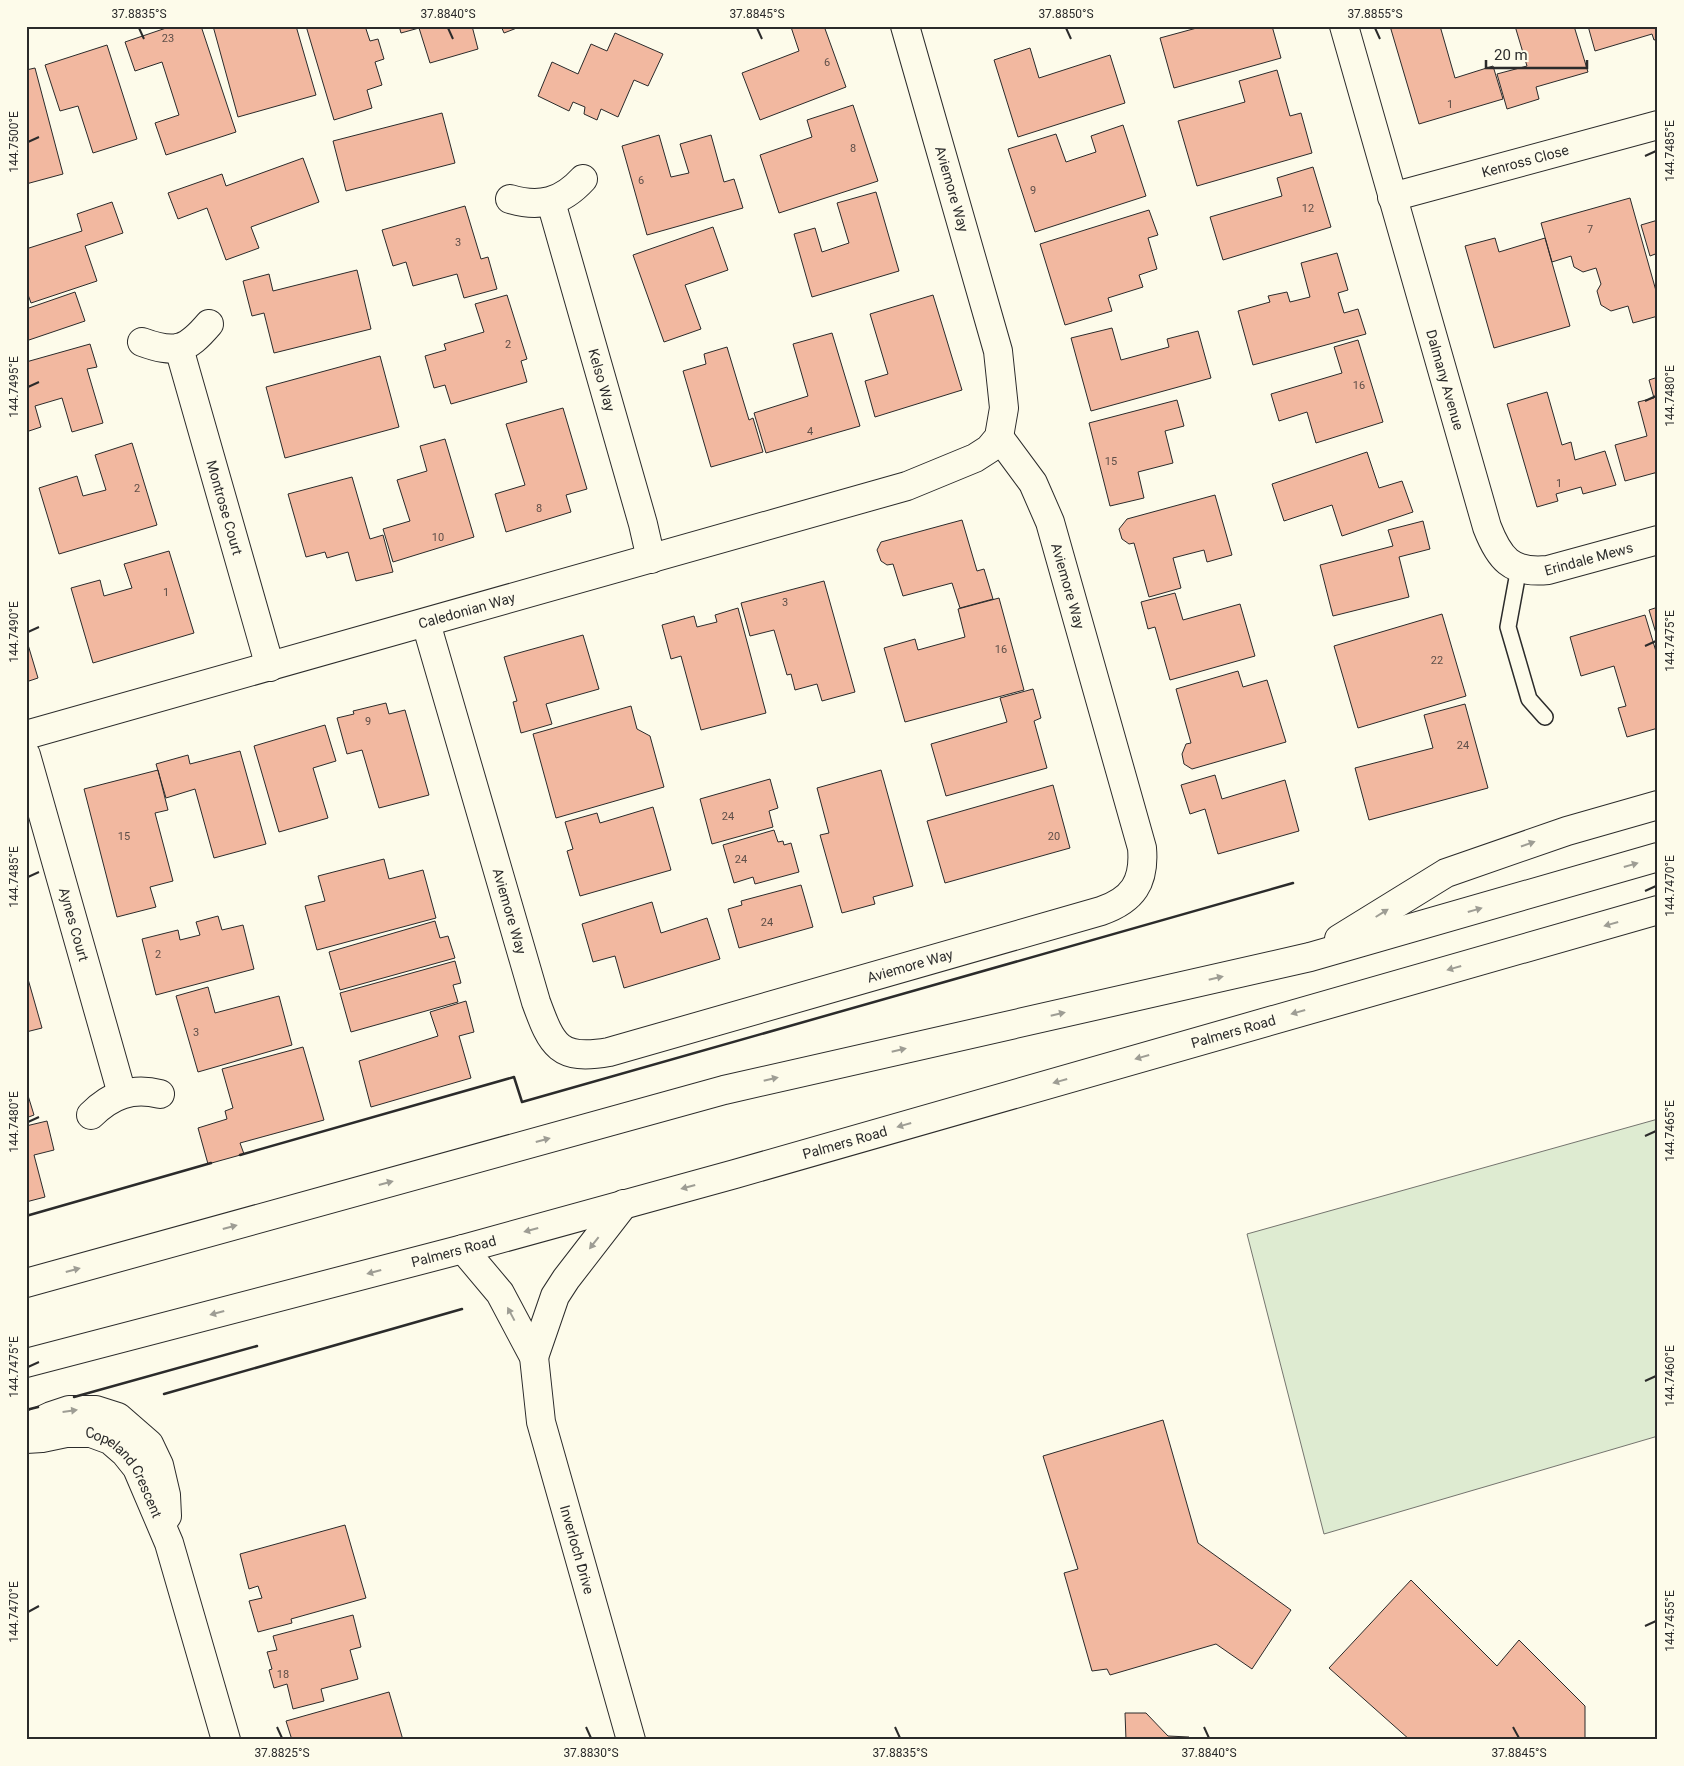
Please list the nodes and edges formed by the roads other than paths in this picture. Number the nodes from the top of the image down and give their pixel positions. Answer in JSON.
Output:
{"nodes":[{"id":1,"x":905,"y":26,"type":"edge"},
{"id":2,"x":1344,"y":26,"type":"edge"},
{"id":3,"x":1658,"y":124,"type":"edge"},
{"id":4,"x":583,"y":179,"type":"dead end"},
{"id":5,"x":1392,"y":197,"type":"junction"},
{"id":6,"x":510,"y":199,"type":"dead end"},
{"id":7,"x":551,"y":202,"type":"junction"},
{"id":8,"x":209,"y":324,"type":"dead end"},
{"id":9,"x":142,"y":342,"type":"dead end"},
{"id":10,"x":179,"y":348,"type":"junction"},
{"id":11,"x":1005,"y":445,"type":"junction"},
{"id":12,"x":1658,"y":540,"type":"edge"},
{"id":13,"x":651,"y":559,"type":"junction"},
{"id":14,"x":1519,"y":567,"type":"junction"},
{"id":15,"x":426,"y":623,"type":"junction"},
{"id":16,"x":270,"y":667,"type":"junction"},
{"id":17,"x":1545,"y":717,"type":"dead end"},
{"id":18,"x":26,"y":735,"type":"edge"},
{"id":19,"x":26,"y":755,"type":"edge"},
{"id":20,"x":1658,"y":805,"type":"edge"},
{"id":21,"x":1658,"y":857,"type":"edge"},
{"id":22,"x":1658,"y":910,"type":"edge"},
{"id":23,"x":1310,"y":957,"type":"junction"},
{"id":24,"x":122,"y":1094,"type":"junction"},
{"id":25,"x":160,"y":1094,"type":"dead end"},
{"id":26,"x":91,"y":1115,"type":"dead end"},
{"id":27,"x":624,"y":1204,"type":"junction"},
{"id":28,"x":463,"y":1249,"type":"junction"},
{"id":29,"x":26,"y":1283,"type":"edge"},
{"id":30,"x":534,"y":1357,"type":"junction"},
{"id":31,"x":26,"y":1363,"type":"edge"},
{"id":32,"x":26,"y":1430,"type":"edge"},
{"id":33,"x":26,"y":1439,"type":"edge"},
{"id":34,"x":168,"y":1543,"type":"junction"},
{"id":35,"x":226,"y":1740,"type":"edge"},
{"id":36,"x":630,"y":1740,"type":"edge"}],
"edges":[{"from":1,"to":11,"type":"street","name":"Aviemore Way"},
{"from":2,"to":5,"type":"street","name":"Dalmany Avenue"},
{"from":3,"to":5,"type":"street","name":"Kenross Close"},
{"from":4,"to":7,"type":"street"},
{"from":5,"to":14,"type":"street","name":"Dalmany Avenue"},
{"from":6,"to":7,"type":"street"},
{"from":7,"to":13,"type":"street","name":"Kelso Way"},
{"from":8,"to":10,"type":"street"},
{"from":9,"to":10,"type":"street"},
{"from":10,"to":16,"type":"street","name":"Montrose Court"},
{"from":11,"to":13,"type":"street","name":"Caledonian Way"},
{"from":11,"to":15,"type":"street","name":"Aviemore Way"},
{"from":12,"to":14,"type":"street","name":"Erindale Mews"},
{"from":13,"to":15,"type":"street","name":"Caledonian Way"},
{"from":14,"to":17,"type":"lane"},
{"from":15,"to":16,"type":"street","name":"Caledonian Way"},
{"from":16,"to":18,"type":"street","name":"Caledonian Way"},
{"from":19,"to":24,"type":"street","name":"Aynes Court"},
{"from":23,"to":20,"type":"street","one_way":true},
{"from":23,"to":21,"type":"street","one_way":true},
{"from":22,"to":27,"type":"street","name":"Palmers Road","one_way":true},
{"from":29,"to":23,"type":"street","one_way":true},
{"from":24,"to":25,"type":"street"},
{"from":24,"to":26,"type":"street"},
{"from":27,"to":28,"type":"street","name":"Palmers Road","one_way":true},
{"from":27,"to":30,"type":"street","name":"Inverloch Drive","one_way":true},
{"from":30,"to":28,"type":"street","name":"Inverloch Drive","one_way":true},
{"from":28,"to":31,"type":"street","name":"Palmers Road","one_way":true},
{"from":30,"to":36,"type":"street","name":"Inverloch Drive"},
{"from":32,"to":34,"type":"street","name":"Copeland Crescent","one_way":true},
{"from":33,"to":34,"type":"street","name":"Copeland Crescent"},
{"from":34,"to":35,"type":"street","name":"Copeland Crescent"}]}
